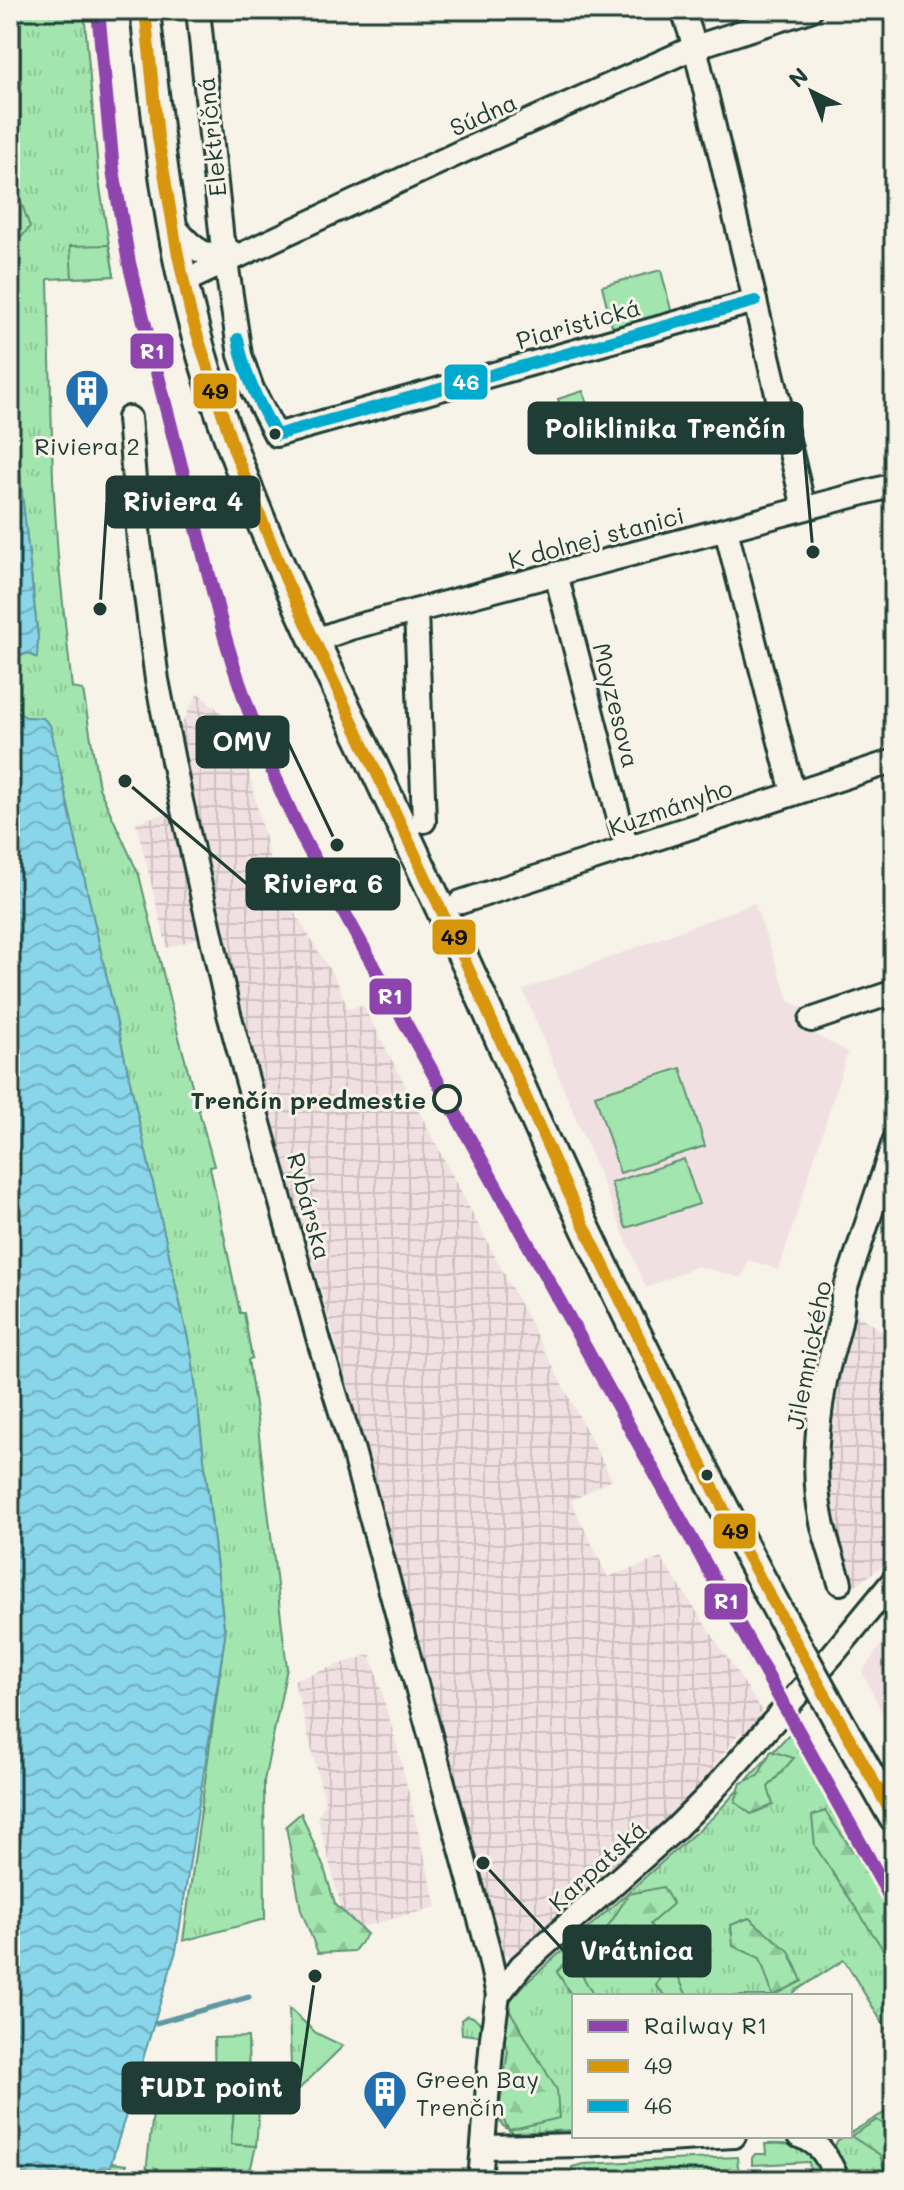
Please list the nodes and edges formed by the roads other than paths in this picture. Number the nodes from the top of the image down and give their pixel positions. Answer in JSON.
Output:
{"nodes":[{"id":1,"x":145,"y":10,"type":"edge"},
{"id":2,"x":198,"y":10,"type":"edge"},
{"id":3,"x":683,"y":10,"type":"edge"},
{"id":4,"x":810,"y":10,"type":"edge"},
{"id":5,"x":695,"y":47,"type":"junction"},
{"id":6,"x":172,"y":223,"type":"junction"},
{"id":7,"x":232,"y":259,"type":"junction"},
{"id":8,"x":183,"y":282,"type":"junction"},
{"id":9,"x":755,"y":301,"type":"junction"},
{"id":10,"x":129,"y":418,"type":"dead end"},
{"id":11,"x":276,"y":435,"type":"joint"},
{"id":12,"x":894,"y":485,"type":"edge"},
{"id":13,"x":804,"y":508,"type":"junction"},
{"id":14,"x":726,"y":530,"type":"junction"},
{"id":15,"x":556,"y":574,"type":"junction"},
{"id":16,"x":416,"y":611,"type":"junction"},
{"id":17,"x":313,"y":641,"type":"junction"},
{"id":18,"x":894,"y":761,"type":"edge"},
{"id":19,"x":793,"y":793,"type":"junction"},
{"id":20,"x":424,"y":821,"type":"dead end"},
{"id":21,"x":627,"y":849,"type":"junction"},
{"id":22,"x":461,"y":902,"type":"dead end"},
{"id":23,"x":894,"y":992,"type":"edge"},
{"id":24,"x":811,"y":1020,"type":"dead end"},
{"id":25,"x":894,"y":1142,"type":"edge"},
{"id":26,"x":894,"y":1580,"type":"edge"},
{"id":27,"x":840,"y":1583,"type":"dead end"},
{"id":28,"x":894,"y":1818,"type":"edge"},
{"id":29,"x":498,"y":1995,"type":"junction"},
{"id":30,"x":697,"y":2138,"type":"edge"},
{"id":31,"x":806,"y":2138,"type":"edge"},
{"id":32,"x":483,"y":2147,"type":"junction"},
{"id":33,"x":480,"y":2180,"type":"edge"},
{"id":34,"x":838,"y":2180,"type":"edge"}],
"edges":[{"from":1,"to":6,"type":"main road","name":"Električná"},
{"from":2,"to":7,"type":"street","name":"Električná"},
{"from":3,"to":5,"type":"street"},
{"from":4,"to":5,"type":"street","name":"Súdna"},
{"from":5,"to":7,"type":"street","name":"Súdna"},
{"from":5,"to":9,"type":"street"},
{"from":6,"to":7,"type":"street"},
{"from":6,"to":8,"type":"main road","name":"Električná"},
{"from":7,"to":8,"type":"street","name":"Súdna"},
{"from":7,"to":11,"type":"street","name":"Električná"},
{"from":8,"to":17,"type":"main road","name":"Električná"},
{"from":9,"to":11,"type":"street","name":"Piaristická"},
{"from":9,"to":13,"type":"street"},
{"from":10,"to":29,"type":"street","name":"Rybárska"},
{"from":12,"to":13,"type":"street","name":"K dolnej stanici"},
{"from":13,"to":14,"type":"street","name":"K dolnej stanici"},
{"from":14,"to":15,"type":"street","name":"K dolnej stanici"},
{"from":14,"to":19,"type":"street"},
{"from":15,"to":16,"type":"street","name":"K dolnej stanici"},
{"from":15,"to":21,"type":"street","name":"Moyzesova"},
{"from":16,"to":17,"type":"street","name":"K dolnej stanici"},
{"from":16,"to":20,"type":"street"},
{"from":17,"to":28,"type":"main road","name":"Električná","bridge":true},
{"from":18,"to":19,"type":"street","name":"Kuzmányho"},
{"from":19,"to":21,"type":"street","name":"Kuzmányho"},
{"from":21,"to":22,"type":"street","name":"Kuzmányho"},
{"from":23,"to":24,"type":"street"},
{"from":25,"to":27,"type":"street","name":"Jilemnického"},
{"from":26,"to":29,"type":"street","name":"Karpatská"},
{"from":29,"to":32,"type":"street"},
{"from":30,"to":32,"type":"street"},
{"from":31,"to":34,"type":"street"},
{"from":32,"to":33,"type":"street"}]}
